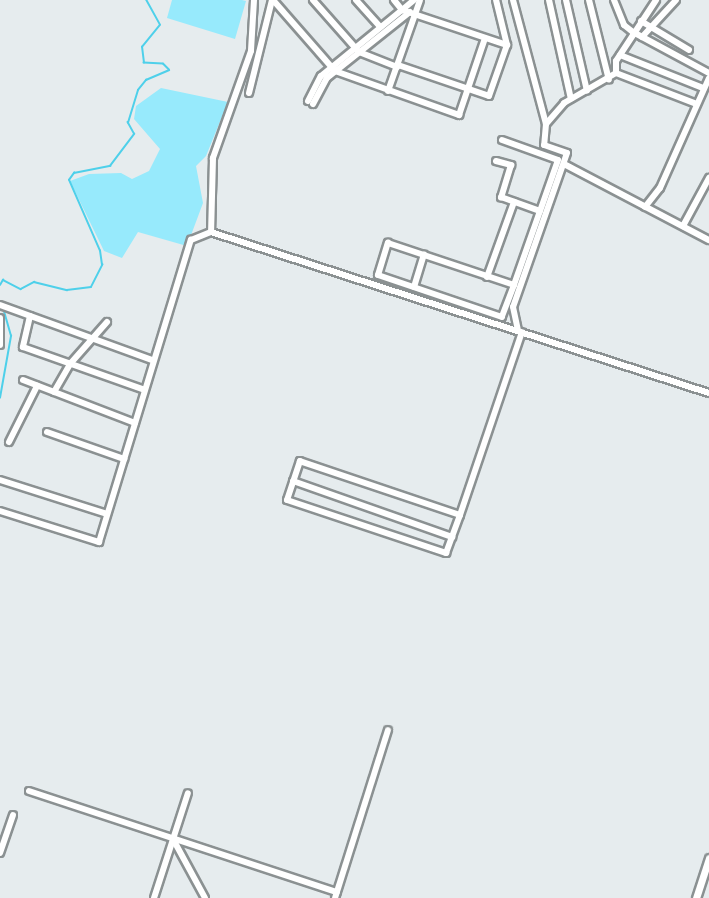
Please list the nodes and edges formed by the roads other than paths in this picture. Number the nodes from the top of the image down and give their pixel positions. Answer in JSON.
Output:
{"nodes":[{"id":1,"x":254,"y":0,"type":"edge"},
{"id":2,"x":272,"y":0,"type":"edge"},
{"id":3,"x":313,"y":0,"type":"edge"},
{"id":4,"x":356,"y":0,"type":"edge"},
{"id":5,"x":394,"y":0,"type":"edge"},
{"id":6,"x":414,"y":0,"type":"edge"},
{"id":7,"x":420,"y":0,"type":"edge"},
{"id":8,"x":496,"y":0,"type":"edge"},
{"id":9,"x":513,"y":0,"type":"edge"},
{"id":10,"x":549,"y":0,"type":"edge"},
{"id":11,"x":566,"y":0,"type":"edge"},
{"id":12,"x":590,"y":0,"type":"edge"},
{"id":13,"x":614,"y":0,"type":"edge"},
{"id":14,"x":656,"y":0,"type":"edge"},
{"id":15,"x":675,"y":0,"type":"edge"},
{"id":16,"x":402,"y":10,"type":"junction"},
{"id":17,"x":413,"y":13,"type":"junction"},
{"id":18,"x":640,"y":21,"type":"junction"},
{"id":19,"x":380,"y":27,"type":"junction"},
{"id":20,"x":650,"y":27,"type":"junction"},
{"id":21,"x":633,"y":32,"type":"junction"},
{"id":22,"x":642,"y":37,"type":"junction"},
{"id":23,"x":485,"y":38,"type":"junction"},
{"id":24,"x":507,"y":45,"type":"junction"},
{"id":25,"x":357,"y":50,"type":"junction"},
{"id":26,"x":689,"y":50,"type":"dead end"},
{"id":27,"x":620,"y":55,"type":"junction"},
{"id":28,"x":398,"y":66,"type":"junction"},
{"id":29,"x":333,"y":70,"type":"junction"},
{"id":30,"x":616,"y":73,"type":"junction"},
{"id":31,"x":709,"y":73,"type":"edge"},
{"id":32,"x":709,"y":78,"type":"edge"},
{"id":33,"x":609,"y":80,"type":"junction"},
{"id":34,"x":703,"y":88,"type":"junction"},
{"id":35,"x":468,"y":89,"type":"junction"},
{"id":36,"x":388,"y":91,"type":"junction"},
{"id":37,"x":587,"y":91,"type":"junction"},
{"id":38,"x":249,"y":93,"type":"dead end"},
{"id":39,"x":571,"y":99,"type":"junction"},
{"id":40,"x":311,"y":103,"type":"dead end"},
{"id":41,"x":694,"y":103,"type":"junction"},
{"id":42,"x":546,"y":124,"type":"junction"},
{"id":43,"x":502,"y":140,"type":"dead end"},
{"id":44,"x":496,"y":160,"type":"dead end"},
{"id":45,"x":564,"y":164,"type":"junction"},
{"id":46,"x":709,"y":178,"type":"edge"},
{"id":47,"x":514,"y":202,"type":"junction"},
{"id":48,"x":645,"y":207,"type":"junction"},
{"id":49,"x":540,"y":211,"type":"junction"},
{"id":50,"x":683,"y":226,"type":"junction"},
{"id":51,"x":211,"y":232,"type":"junction"},
{"id":52,"x":709,"y":240,"type":"edge"},
{"id":53,"x":424,"y":255,"type":"junction"},
{"id":54,"x":487,"y":277,"type":"junction"},
{"id":55,"x":513,"y":285,"type":"junction"},
{"id":56,"x":414,"y":288,"type":"junction"},
{"id":57,"x":0,"y":305,"type":"edge"},
{"id":58,"x":30,"y":316,"type":"junction"},
{"id":59,"x":502,"y":317,"type":"junction"},
{"id":60,"x":0,"y":318,"type":"edge"},
{"id":61,"x":107,"y":322,"type":"dead end"},
{"id":62,"x":509,"y":323,"type":"junction"},
{"id":63,"x":520,"y":331,"type":"junction"},
{"id":64,"x":93,"y":339,"type":"junction"},
{"id":65,"x":0,"y":345,"type":"edge"},
{"id":66,"x":152,"y":360,"type":"junction"},
{"id":67,"x":70,"y":364,"type":"junction"},
{"id":68,"x":23,"y":380,"type":"dead end"},
{"id":69,"x":37,"y":386,"type":"junction"},
{"id":70,"x":146,"y":390,"type":"junction"},
{"id":71,"x":54,"y":392,"type":"junction"},
{"id":72,"x":709,"y":393,"type":"edge"},
{"id":73,"x":135,"y":423,"type":"junction"},
{"id":74,"x":47,"y":432,"type":"dead end"},
{"id":75,"x":9,"y":442,"type":"dead end"},
{"id":76,"x":124,"y":459,"type":"junction"},
{"id":77,"x":0,"y":480,"type":"edge"},
{"id":78,"x":293,"y":482,"type":"junction"},
{"id":79,"x":0,"y":511,"type":"edge"},
{"id":80,"x":107,"y":514,"type":"junction"},
{"id":81,"x":460,"y":515,"type":"junction"},
{"id":82,"x":452,"y":537,"type":"junction"},
{"id":83,"x":388,"y":730,"type":"dead end"},
{"id":84,"x":29,"y":791,"type":"dead end"},
{"id":85,"x":188,"y":793,"type":"dead end"},
{"id":86,"x":13,"y":815,"type":"dead end"},
{"id":87,"x":173,"y":839,"type":"junction"},
{"id":88,"x":0,"y":853,"type":"edge"},
{"id":89,"x":709,"y":858,"type":"edge"},
{"id":90,"x":335,"y":895,"type":"edge"},
{"id":91,"x":153,"y":898,"type":"edge"},
{"id":92,"x":205,"y":898,"type":"edge"},
{"id":93,"x":696,"y":898,"type":"edge"}],
"edges":[{"from":1,"to":51,"type":"street"},
{"from":2,"to":29,"type":"street"},
{"from":2,"to":38,"type":"street"},
{"from":3,"to":25,"type":"street"},
{"from":4,"to":19,"type":"street"},
{"from":5,"to":16,"type":"street"},
{"from":6,"to":16,"type":"street"},
{"from":7,"to":17,"type":"street"},
{"from":8,"to":24,"type":"street"},
{"from":9,"to":42,"type":"street"},
{"from":10,"to":39,"type":"street"},
{"from":11,"to":37,"type":"street"},
{"from":12,"to":33,"type":"street"},
{"from":13,"to":21,"type":"street"},
{"from":14,"to":18,"type":"street"},
{"from":15,"to":20,"type":"street"},
{"from":16,"to":17,"type":"street"},
{"from":16,"to":19,"type":"street"},
{"from":17,"to":23,"type":"street"},
{"from":17,"to":25,"type":"street"},
{"from":17,"to":28,"type":"street"},
{"from":18,"to":20,"type":"street"},
{"from":18,"to":21,"type":"street"},
{"from":19,"to":25,"type":"street"},
{"from":20,"to":22,"type":"street"},
{"from":20,"to":26,"type":"street"},
{"from":21,"to":22,"type":"street"},
{"from":21,"to":27,"type":"street"},
{"from":22,"to":31,"type":"street"},
{"from":23,"to":24,"type":"street"},
{"from":23,"to":35,"type":"street"},
{"from":24,"to":35,"type":"street"},
{"from":25,"to":28,"type":"street"},
{"from":25,"to":29,"type":"street"},
{"from":27,"to":30,"type":"street"},
{"from":27,"to":34,"type":"street"},
{"from":28,"to":35,"type":"street"},
{"from":28,"to":36,"type":"street"},
{"from":29,"to":36,"type":"street"},
{"from":29,"to":40,"type":"street"},
{"from":30,"to":33,"type":"street"},
{"from":30,"to":41,"type":"street"},
{"from":32,"to":34,"type":"street"},
{"from":33,"to":37,"type":"street"},
{"from":34,"to":41,"type":"street"},
{"from":35,"to":36,"type":"street"},
{"from":37,"to":39,"type":"street"},
{"from":39,"to":42,"type":"street"},
{"from":41,"to":48,"type":"street"},
{"from":42,"to":45,"type":"street"},
{"from":43,"to":49,"type":"street"},
{"from":44,"to":47,"type":"street"},
{"from":45,"to":48,"type":"street"},
{"from":45,"to":62,"type":"street"},
{"from":46,"to":50,"type":"street"},
{"from":47,"to":49,"type":"street"},
{"from":47,"to":54,"type":"street"},
{"from":48,"to":50,"type":"street"},
{"from":49,"to":55,"type":"street"},
{"from":50,"to":52,"type":"street"},
{"from":51,"to":62,"type":"street"},
{"from":51,"to":66,"type":"street"},
{"from":53,"to":54,"type":"street"},
{"from":53,"to":56,"type":"street"},
{"from":53,"to":56,"type":"street"},
{"from":54,"to":55,"type":"street"},
{"from":55,"to":59,"type":"street"},
{"from":56,"to":59,"type":"street"},
{"from":57,"to":58,"type":"street"},
{"from":58,"to":64,"type":"street"},
{"from":58,"to":67,"type":"street"},
{"from":59,"to":62,"type":"street"},
{"from":60,"to":65,"type":"street"},
{"from":61,"to":64,"type":"street"},
{"from":62,"to":63,"type":"street"},
{"from":63,"to":72,"type":"street"},
{"from":63,"to":81,"type":"street"},
{"from":64,"to":66,"type":"street"},
{"from":64,"to":67,"type":"street"},
{"from":66,"to":70,"type":"street"},
{"from":67,"to":70,"type":"street"},
{"from":67,"to":71,"type":"street"},
{"from":68,"to":69,"type":"street"},
{"from":69,"to":71,"type":"street"},
{"from":69,"to":75,"type":"street"},
{"from":70,"to":73,"type":"street"},
{"from":71,"to":73,"type":"street"},
{"from":73,"to":76,"type":"street"},
{"from":74,"to":76,"type":"street"},
{"from":76,"to":80,"type":"street"},
{"from":77,"to":80,"type":"street"},
{"from":78,"to":81,"type":"street"},
{"from":78,"to":82,"type":"street"},
{"from":78,"to":82,"type":"street"},
{"from":79,"to":80,"type":"street"},
{"from":81,"to":82,"type":"street"},
{"from":83,"to":90,"type":"street"},
{"from":84,"to":87,"type":"street"},
{"from":85,"to":87,"type":"street"},
{"from":86,"to":88,"type":"street"},
{"from":87,"to":90,"type":"street"},
{"from":87,"to":91,"type":"street"},
{"from":87,"to":92,"type":"street"},
{"from":89,"to":93,"type":"street"}]}
